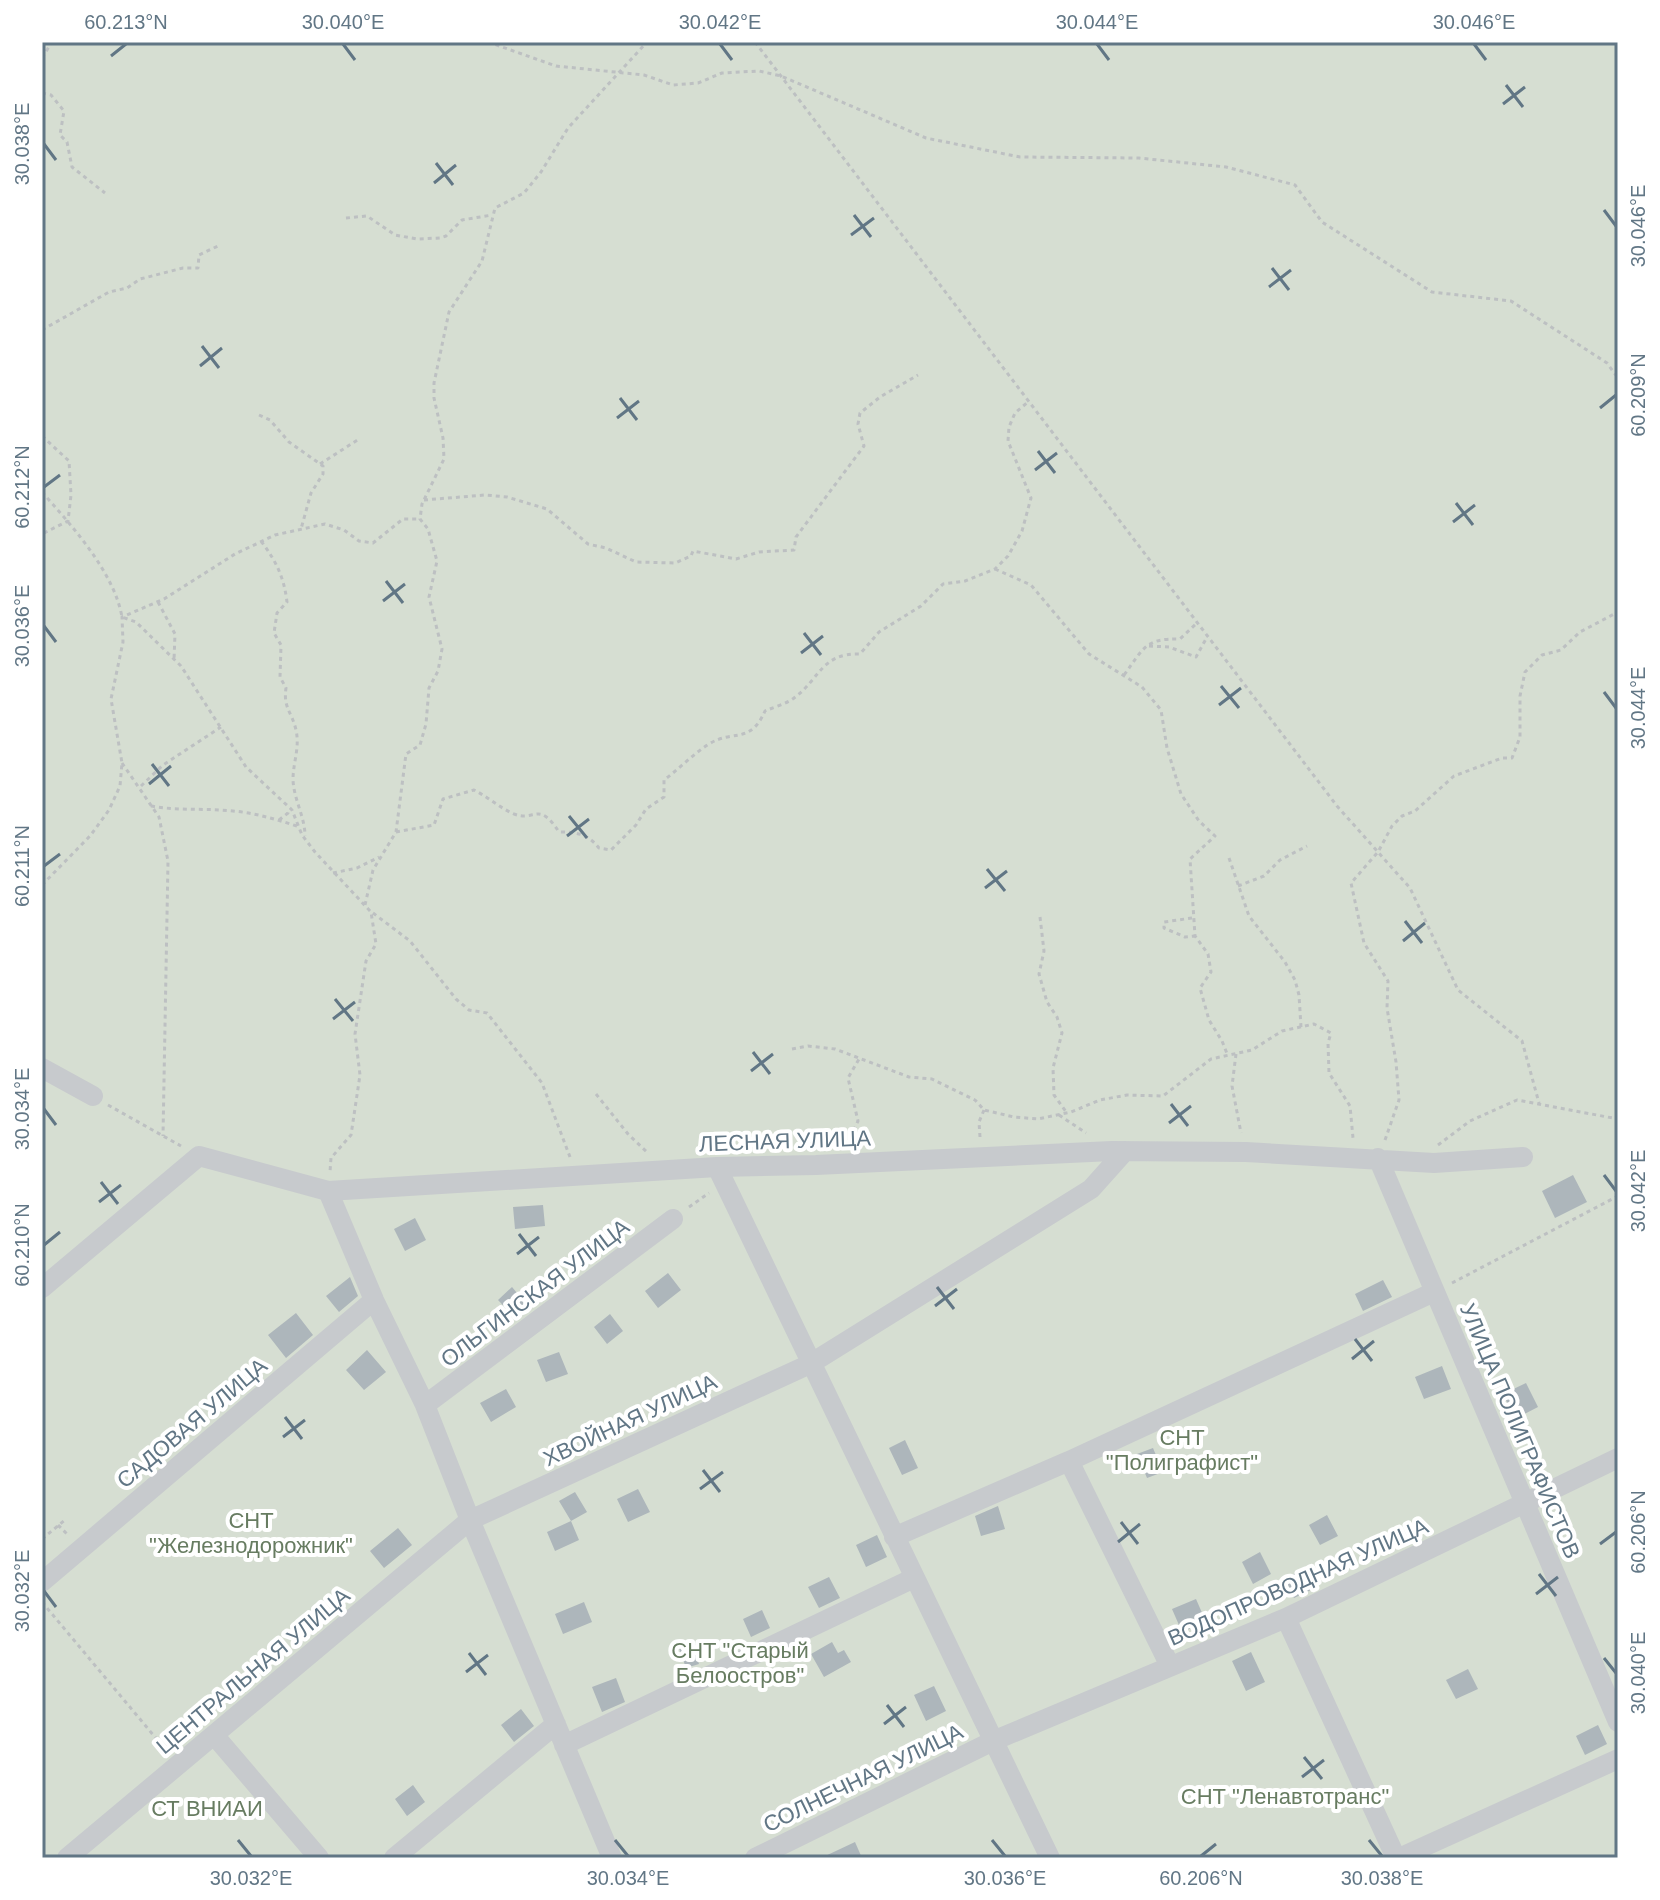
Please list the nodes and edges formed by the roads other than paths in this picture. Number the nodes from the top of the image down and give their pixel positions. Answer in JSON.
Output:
{"nodes":[{"id":1,"x":42,"y":1068,"type":"edge"},
{"id":2,"x":93,"y":1096,"type":"road end"},
{"id":3,"x":1125,"y":1151,"type":"junction"},
{"id":4,"x":1523,"y":1157,"type":"dead end"},
{"id":5,"x":1378,"y":1158,"type":"junction"},
{"id":6,"x":721,"y":1174,"type":"junction"},
{"id":7,"x":328,"y":1191,"type":"junction"},
{"id":8,"x":673,"y":1219,"type":"road end"},
{"id":9,"x":42,"y":1288,"type":"edge"},
{"id":10,"x":1434,"y":1292,"type":"junction"},
{"id":11,"x":374,"y":1300,"type":"junction"},
{"id":12,"x":810,"y":1364,"type":"junction"},
{"id":13,"x":425,"y":1405,"type":"junction"},
{"id":14,"x":1618,"y":1458,"type":"edge"},
{"id":15,"x":1069,"y":1461,"type":"junction"},
{"id":16,"x":1525,"y":1505,"type":"junction"},
{"id":17,"x":470,"y":1520,"type":"junction"},
{"id":18,"x":894,"y":1537,"type":"junction"},
{"id":19,"x":914,"y":1578,"type":"junction"},
{"id":20,"x":42,"y":1582,"type":"edge"},
{"id":21,"x":1286,"y":1618,"type":"junction"},
{"id":22,"x":1170,"y":1666,"type":"junction"},
{"id":23,"x":1618,"y":1720,"type":"edge"},
{"id":24,"x":556,"y":1724,"type":"junction"},
{"id":25,"x":214,"y":1735,"type":"junction"},
{"id":26,"x":993,"y":1741,"type":"junction"},
{"id":27,"x":564,"y":1745,"type":"junction"},
{"id":28,"x":1618,"y":1759,"type":"edge"},
{"id":29,"x":67,"y":1858,"type":"edge"},
{"id":30,"x":319,"y":1858,"type":"edge"},
{"id":31,"x":394,"y":1858,"type":"edge"},
{"id":32,"x":612,"y":1858,"type":"edge"},
{"id":33,"x":755,"y":1858,"type":"edge"},
{"id":34,"x":1050,"y":1858,"type":"edge"},
{"id":35,"x":1398,"y":1858,"type":"edge"}],
"edges":[{"from":1,"to":2,"type":"street"},
{"from":3,"to":5,"type":"street","name":"ЛЕСНАЯ УЛИЦА"},
{"from":3,"to":6,"type":"street","name":"ЛЕСНАЯ УЛИЦА"},
{"from":3,"to":12,"type":"street","name":"ХВОЙНАЯ УЛИЦА"},
{"from":4,"to":5,"type":"street","name":"ЛЕСНАЯ УЛИЦА"},
{"from":5,"to":10,"type":"street","name":"УЛИЦА ПОЛИГРАФИСТОВ"},
{"from":6,"to":7,"type":"street","name":"ЛЕСНАЯ УЛИЦА"},
{"from":6,"to":12,"type":"street"},
{"from":7,"to":9,"type":"street","name":"ЛЕСНАЯ УЛИЦА"},
{"from":7,"to":11,"type":"street"},
{"from":8,"to":13,"type":"street","name":"ОЛЬГИНСКАЯ УЛИЦА"},
{"from":10,"to":15,"type":"street"},
{"from":10,"to":16,"type":"street","name":"УЛИЦА ПОЛИГРАФИСТОВ"},
{"from":11,"to":13,"type":"street"},
{"from":11,"to":20,"type":"street","name":"САДОВАЯ УЛИЦА"},
{"from":12,"to":17,"type":"street","name":"ХВОЙНАЯ УЛИЦА"},
{"from":12,"to":18,"type":"street"},
{"from":13,"to":17,"type":"street"},
{"from":14,"to":16,"type":"street","name":"ВОДОПРОВОДНАЯ УЛИЦА"},
{"from":15,"to":18,"type":"street"},
{"from":15,"to":22,"type":"street"},
{"from":16,"to":21,"type":"street","name":"ВОДОПРОВОДНАЯ УЛИЦА"},
{"from":16,"to":23,"type":"street","name":"УЛИЦА ПОЛИГРАФИСТОВ"},
{"from":17,"to":24,"type":"street"},
{"from":17,"to":25,"type":"street","name":"ЦЕНТРАЛЬНАЯ УЛИЦА"},
{"from":18,"to":19,"type":"street"},
{"from":19,"to":26,"type":"street"},
{"from":19,"to":27,"type":"street"},
{"from":21,"to":22,"type":"street","name":"ВОДОПРОВОДНАЯ УЛИЦА"},
{"from":21,"to":35,"type":"street"},
{"from":22,"to":26,"type":"street","name":"ВОДОПРОВОДНАЯ УЛИЦА"},
{"from":24,"to":27,"type":"street"},
{"from":24,"to":31,"type":"street"},
{"from":25,"to":29,"type":"street","name":"ЦЕНТРАЛЬНАЯ УЛИЦА"},
{"from":25,"to":30,"type":"street"},
{"from":26,"to":33,"type":"street","name":"СОЛНЕЧНАЯ УЛИЦА"},
{"from":26,"to":34,"type":"street"},
{"from":27,"to":32,"type":"street"},
{"from":28,"to":35,"type":"street"}]}
